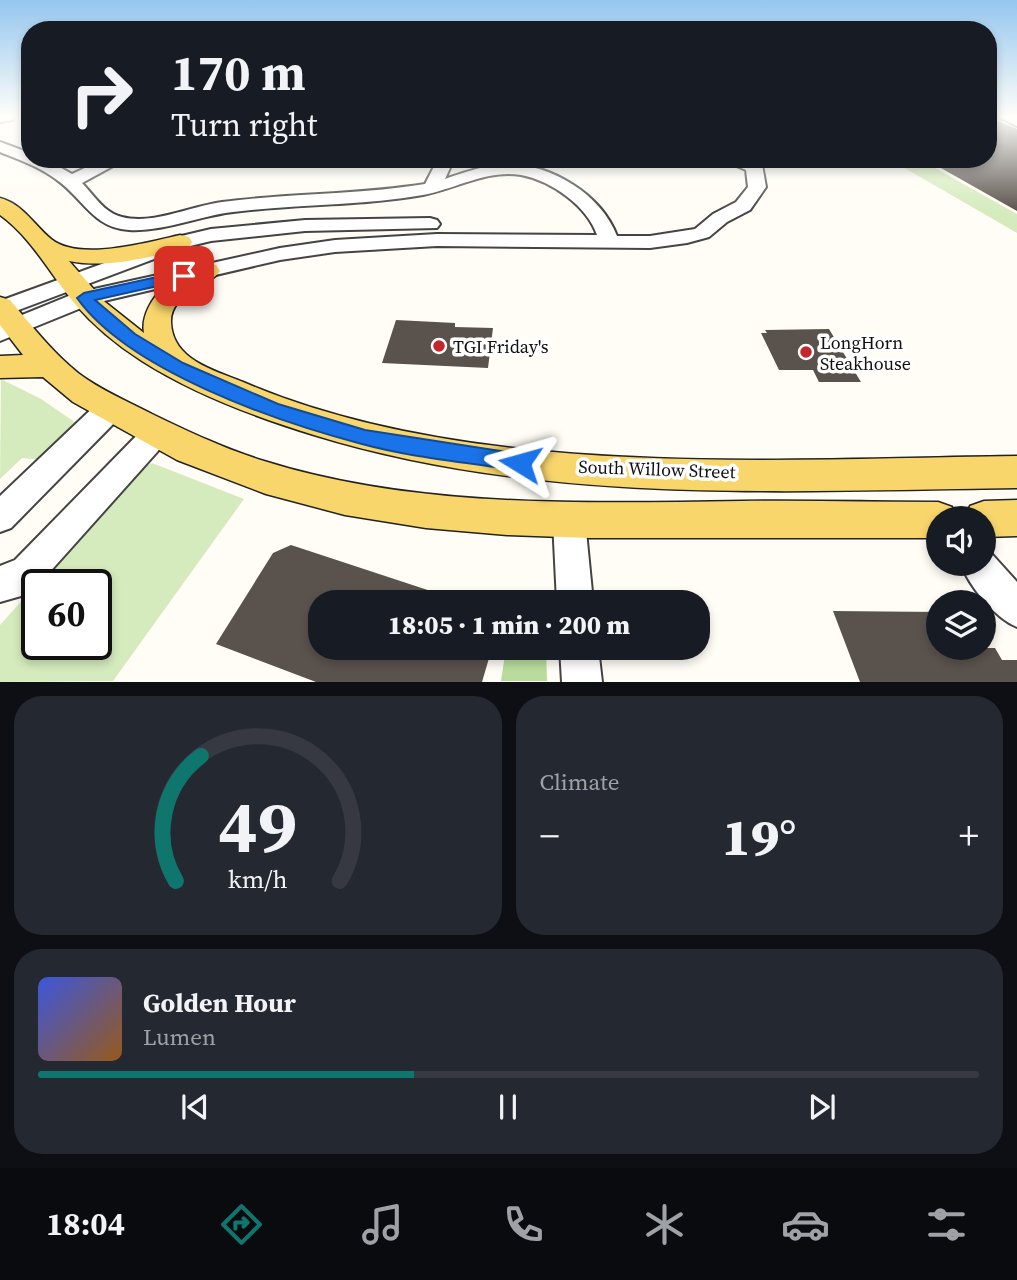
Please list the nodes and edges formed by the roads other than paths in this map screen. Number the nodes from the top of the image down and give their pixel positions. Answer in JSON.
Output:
{"nodes":[{"id":1,"x":5,"y":149,"type":"edge"},
{"id":2,"x":21,"y":155,"type":"edge"},
{"id":3,"x":46,"y":168,"type":"edge"},
{"id":4,"x":99,"y":168,"type":"edge"},
{"id":5,"x":442,"y":168,"type":"edge"},
{"id":6,"x":755,"y":168,"type":"edge"},
{"id":7,"x":71,"y":181,"type":"junction"},
{"id":8,"x":432,"y":187,"type":"junction"},
{"id":9,"x":0,"y":205,"type":"edge"},
{"id":10,"x":607,"y":235,"type":"junction"},
{"id":11,"x":180,"y":242,"type":"junction"},
{"id":12,"x":45,"y":246,"type":"junction"},
{"id":13,"x":207,"y":271,"type":"junction"},
{"id":14,"x":78,"y":289,"type":"junction"},
{"id":15,"x":4,"y":316,"type":"edge"},
{"id":16,"x":51,"y":366,"type":"junction"},
{"id":17,"x":0,"y":367,"type":"edge"},
{"id":18,"x":177,"y":367,"type":"junction"},
{"id":19,"x":110,"y":408,"type":"junction"},
{"id":20,"x":156,"y":434,"type":"junction"},
{"id":21,"x":1017,"y":471,"type":"edge"},
{"id":22,"x":0,"y":517,"type":"edge"},
{"id":23,"x":1017,"y":518,"type":"edge"},
{"id":24,"x":996,"y":519,"type":"edge"},
{"id":25,"x":569,"y":521,"type":"junction"},
{"id":26,"x":926,"y":522,"type":"edge"},
{"id":27,"x":988,"y":576,"type":"edge"},
{"id":28,"x":0,"y":584,"type":"edge"},
{"id":29,"x":574,"y":590,"type":"edge"},
{"id":30,"x":1017,"y":609,"type":"edge"},
{"id":31,"x":580,"y":660,"type":"edge"},
{"id":32,"x":582,"y":681,"type":"edge"}],
"edges":[{"from":1,"to":2,"type":"street"},
{"from":3,"to":7,"type":"street"},
{"from":4,"to":7,"type":"street"},
{"from":5,"to":8,"type":"street"},
{"from":6,"to":10,"type":"street"},
{"from":7,"to":8,"type":"street"},
{"from":8,"to":10,"type":"street"},
{"from":9,"to":12,"type":"main road","name":"South Willow Street"},
{"from":10,"to":11,"type":"street"},
{"from":10,"to":13,"type":"street"},
{"from":11,"to":12,"type":"main road"},
{"from":11,"to":14,"type":"street"},
{"from":12,"to":14,"type":"main road","name":"South Willow Street"},
{"from":13,"to":14,"type":"street"},
{"from":13,"to":18,"type":"main road"},
{"from":14,"to":15,"type":"street"},
{"from":14,"to":18,"type":"main road","name":"South Willow Street"},
{"from":15,"to":16,"type":"main road"},
{"from":16,"to":17,"type":"main road"},
{"from":16,"to":19,"type":"main road"},
{"from":18,"to":21,"type":"main road","name":"South Willow Street"},
{"from":19,"to":20,"type":"main road"},
{"from":19,"to":22,"type":"street"},
{"from":20,"to":25,"type":"main road"},
{"from":20,"to":28,"type":"street"},
{"from":23,"to":24,"type":"main road"},
{"from":25,"to":26,"type":"main road"},
{"from":25,"to":29,"type":"street"},
{"from":27,"to":30,"type":"street"},
{"from":31,"to":32,"type":"street"}]}
